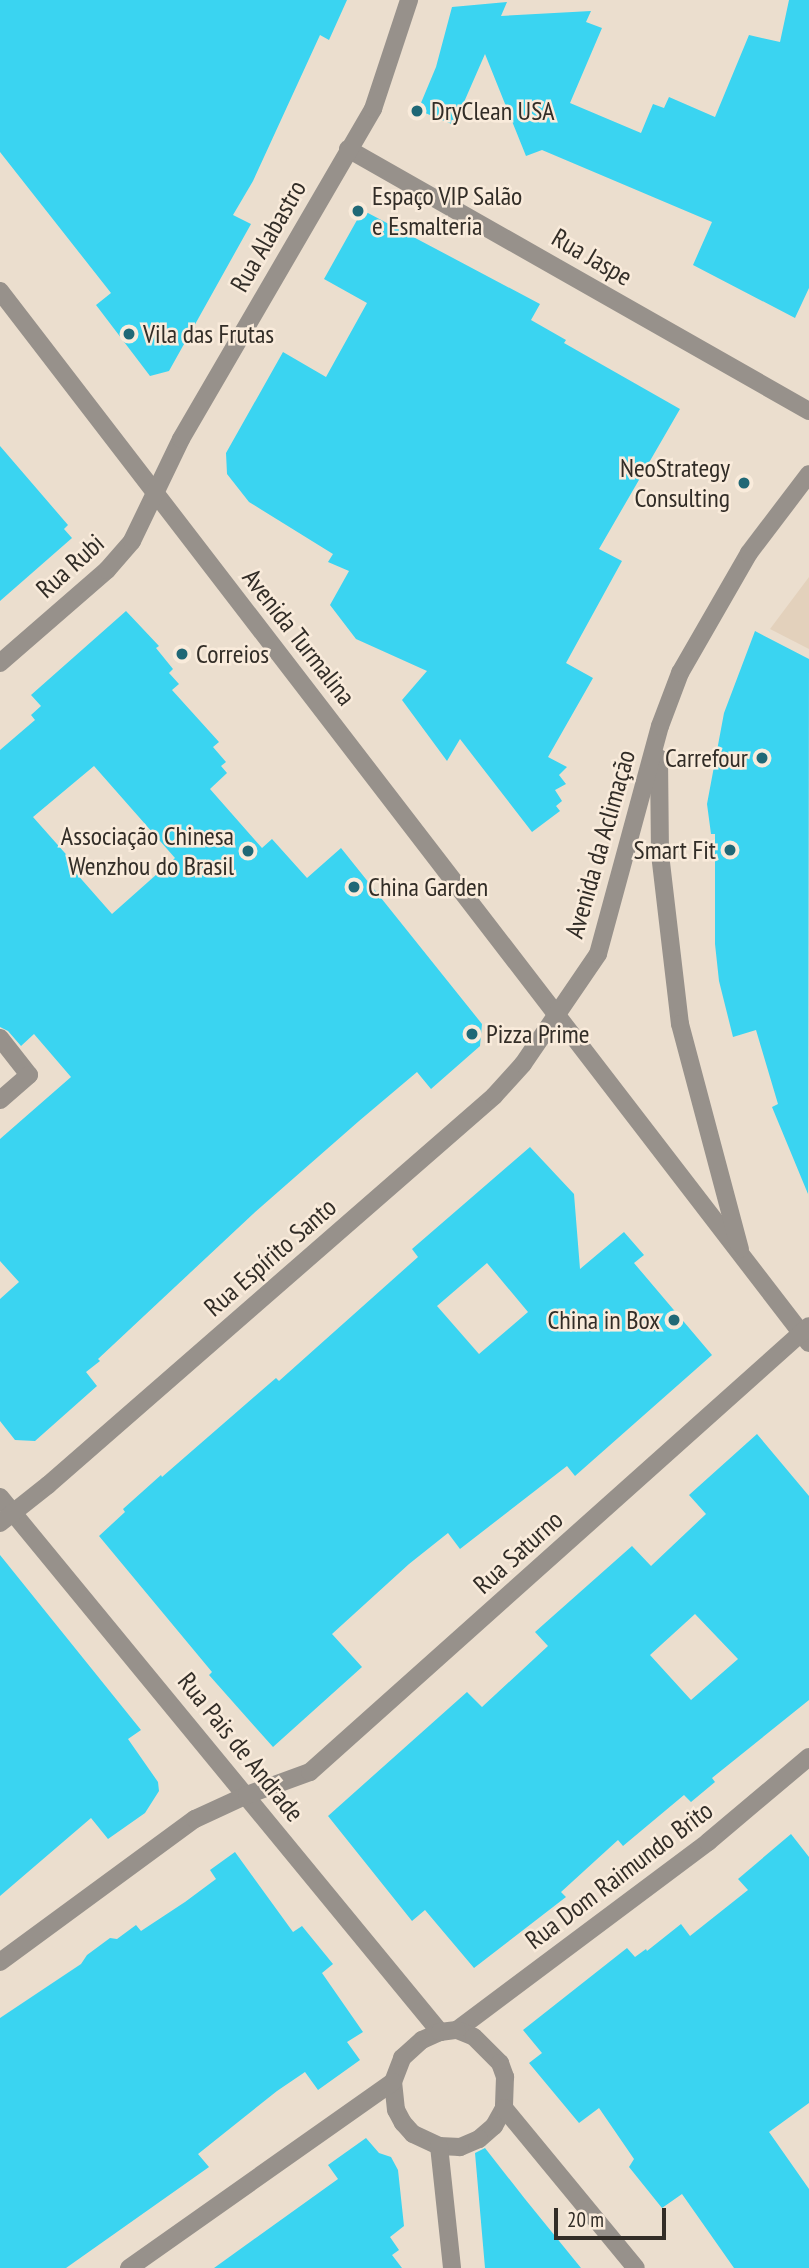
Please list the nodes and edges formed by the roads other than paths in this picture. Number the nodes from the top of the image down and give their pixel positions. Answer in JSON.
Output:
{"nodes":[{"id":1,"x":409,"y":0,"type":"edge"},
{"id":2,"x":348,"y":149,"type":"junction"},
{"id":3,"x":0,"y":291,"type":"edge"},
{"id":4,"x":809,"y":411,"type":"edge"},
{"id":5,"x":809,"y":474,"type":"edge"},
{"id":6,"x":154,"y":491,"type":"junction"},
{"id":7,"x":0,"y":663,"type":"edge"},
{"id":8,"x":660,"y":726,"type":"junction"},
{"id":9,"x":558,"y":1015,"type":"junction"},
{"id":10,"x":0,"y":1038,"type":"edge"},
{"id":11,"x":0,"y":1100,"type":"edge"},
{"id":12,"x":743,"y":1259,"type":"junction"},
{"id":13,"x":806,"y":1334,"type":"edge"},
{"id":14,"x":0,"y":1497,"type":"edge"},
{"id":15,"x":7,"y":1518,"type":"edge"},
{"id":16,"x":809,"y":1757,"type":"edge"},
{"id":17,"x":247,"y":1795,"type":"junction"},
{"id":18,"x":0,"y":1962,"type":"edge"},
{"id":19,"x":448,"y":2031,"type":"junction"},
{"id":20,"x":393,"y":2082,"type":"junction"},
{"id":21,"x":504,"y":2108,"type":"junction"},
{"id":22,"x":439,"y":2146,"type":"junction"},
{"id":23,"x":129,"y":2268,"type":"edge"},
{"id":24,"x":452,"y":2268,"type":"edge"},
{"id":25,"x":636,"y":2268,"type":"edge"}],
"edges":[{"from":1,"to":2,"type":"street","name":"Rua Alabastro"},
{"from":2,"to":4,"type":"street","name":"Rua Jaspe"},
{"from":2,"to":6,"type":"street","name":"Rua Alabastro"},
{"from":3,"to":6,"type":"street","name":"Avenida Turmalina"},
{"from":5,"to":8,"type":"street","name":"Avenida da Aclimação"},
{"from":6,"to":7,"type":"street","name":"Rua Rubi"},
{"from":6,"to":9,"type":"street","name":"Avenida Turmalina"},
{"from":8,"to":9,"type":"street","name":"Avenida da Aclimação"},
{"from":8,"to":12,"type":"street"},
{"from":9,"to":12,"type":"street"},
{"from":9,"to":15,"type":"street","name":"Rua Espírito Santo"},
{"from":10,"to":11,"type":"street"},
{"from":12,"to":13,"type":"street"},
{"from":13,"to":17,"type":"street","name":"Rua Saturno"},
{"from":14,"to":15,"type":"street","name":"Rua Pais de Andrade"},
{"from":15,"to":17,"type":"street","name":"Rua Pais de Andrade"},
{"from":16,"to":19,"type":"street","name":"Rua Dom Raimundo Brito"},
{"from":17,"to":18,"type":"street","name":"Rua Saturno"},
{"from":17,"to":19,"type":"street","name":"Rua Pais de Andrade"},
{"from":19,"to":20,"type":"street"},
{"from":19,"to":21,"type":"street"},
{"from":20,"to":22,"type":"street"},
{"from":20,"to":23,"type":"street"},
{"from":21,"to":22,"type":"street"},
{"from":21,"to":25,"type":"street"},
{"from":22,"to":24,"type":"street"}]}
